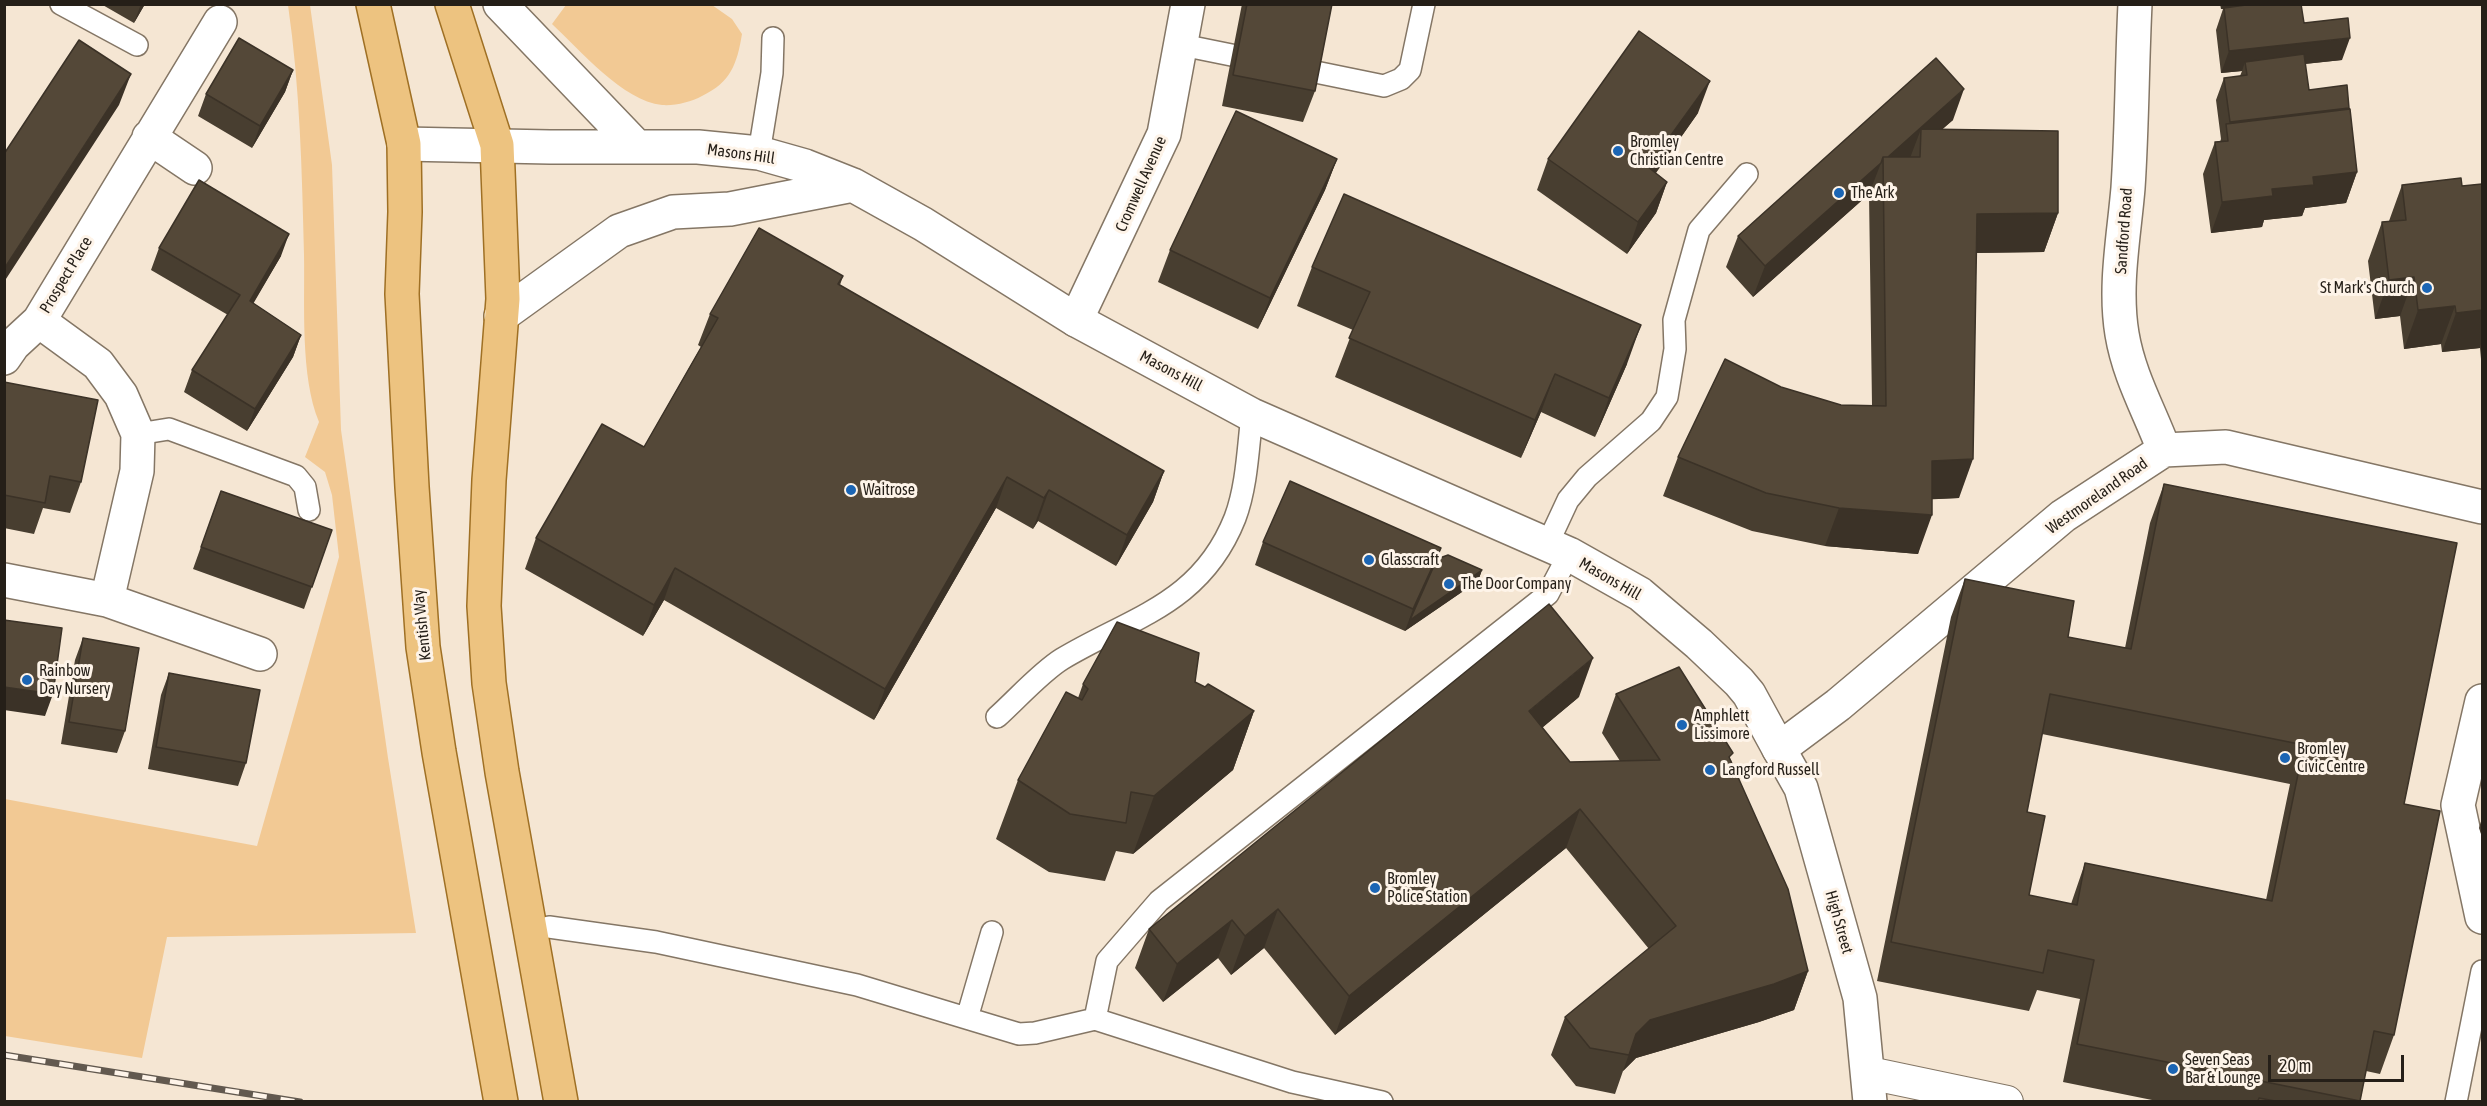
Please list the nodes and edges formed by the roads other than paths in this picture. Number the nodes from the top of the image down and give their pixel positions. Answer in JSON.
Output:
{"nodes":[{"id":1,"x":61,"y":4,"type":"edge"},
{"id":2,"x":373,"y":4,"type":"edge"},
{"id":3,"x":452,"y":4,"type":"edge"},
{"id":4,"x":500,"y":4,"type":"edge"},
{"id":5,"x":1188,"y":4,"type":"edge"},
{"id":6,"x":1424,"y":4,"type":"edge"},
{"id":7,"x":2134,"y":4,"type":"edge"},
{"id":8,"x":220,"y":22,"type":"dead end"},
{"id":9,"x":773,"y":38,"type":"dead end"},
{"id":10,"x":137,"y":45,"type":"dead end"},
{"id":11,"x":1182,"y":45,"type":"junction"},
{"id":12,"x":149,"y":137,"type":"junction"},
{"id":13,"x":404,"y":144,"type":"junction"},
{"id":14,"x":497,"y":145,"type":"junction"},
{"id":15,"x":636,"y":146,"type":"junction"},
{"id":16,"x":759,"y":153,"type":"junction"},
{"id":17,"x":195,"y":168,"type":"dead end"},
{"id":18,"x":1746,"y":174,"type":"dead end"},
{"id":19,"x":853,"y":185,"type":"junction"},
{"id":20,"x":501,"y":316,"type":"junction"},
{"id":21,"x":1076,"y":320,"type":"junction"},
{"id":22,"x":39,"y":321,"type":"junction"},
{"id":23,"x":4,"y":358,"type":"edge"},
{"id":24,"x":1252,"y":415,"type":"junction"},
{"id":25,"x":138,"y":434,"type":"junction"},
{"id":26,"x":2164,"y":450,"type":"junction"},
{"id":27,"x":2482,"y":507,"type":"edge"},
{"id":28,"x":309,"y":510,"type":"dead end"},
{"id":29,"x":1558,"y":549,"type":"junction"},
{"id":30,"x":4,"y":580,"type":"edge"},
{"id":31,"x":107,"y":600,"type":"junction"},
{"id":32,"x":260,"y":654,"type":"dead end"},
{"id":33,"x":2482,"y":701,"type":"edge"},
{"id":34,"x":997,"y":717,"type":"dead end"},
{"id":35,"x":1779,"y":750,"type":"junction"},
{"id":36,"x":2482,"y":916,"type":"edge"},
{"id":37,"x":549,"y":927,"type":"dead end"},
{"id":38,"x":992,"y":932,"type":"dead end"},
{"id":39,"x":2482,"y":972,"type":"edge"},
{"id":40,"x":967,"y":1018,"type":"junction"},
{"id":41,"x":1095,"y":1019,"type":"junction"},
{"id":42,"x":1870,"y":1087,"type":"edge"},
{"id":43,"x":501,"y":1101,"type":"edge"},
{"id":44,"x":561,"y":1101,"type":"edge"},
{"id":45,"x":1382,"y":1101,"type":"edge"},
{"id":46,"x":2007,"y":1101,"type":"edge"},
{"id":47,"x":2456,"y":1101,"type":"edge"}],
"edges":[{"from":1,"to":10,"type":"lane"},
{"from":2,"to":13,"type":"main road"},
{"from":3,"to":14,"type":"main road"},
{"from":4,"to":15,"type":"main road"},
{"from":5,"to":11,"type":"main road","name":"Cromwell Avenue"},
{"from":6,"to":11,"type":"lane"},
{"from":7,"to":26,"type":"main road","name":"Sandford Road"},
{"from":8,"to":12,"type":"main road","name":"Prospect Place"},
{"from":9,"to":16,"type":"lane"},
{"from":11,"to":21,"type":"main road","name":"Cromwell Avenue"},
{"from":12,"to":17,"type":"main road"},
{"from":12,"to":22,"type":"main road","name":"Prospect Place"},
{"from":13,"to":14,"type":"main road","name":"Masons Hill"},
{"from":13,"to":43,"type":"main road","name":"Kentish Way"},
{"from":14,"to":15,"type":"main road","name":"Masons Hill"},
{"from":14,"to":20,"type":"main road"},
{"from":15,"to":16,"type":"main road","name":"Masons Hill"},
{"from":16,"to":19,"type":"main road","name":"Masons Hill"},
{"from":18,"to":29,"type":"lane"},
{"from":19,"to":20,"type":"main road"},
{"from":19,"to":21,"type":"main road","name":"Masons Hill"},
{"from":20,"to":44,"type":"main road"},
{"from":21,"to":24,"type":"main road","name":"Masons Hill"},
{"from":22,"to":23,"type":"main road"},
{"from":22,"to":25,"type":"main road","name":"Prospect Place"},
{"from":24,"to":29,"type":"main road","name":"Masons Hill"},
{"from":24,"to":34,"type":"lane"},
{"from":25,"to":28,"type":"lane"},
{"from":25,"to":31,"type":"main road","name":"Prospect Place"},
{"from":26,"to":27,"type":"main road","name":"Westmoreland Road"},
{"from":26,"to":35,"type":"main road","name":"Westmoreland Road"},
{"from":29,"to":35,"type":"main road","name":"Masons Hill"},
{"from":29,"to":41,"type":"lane"},
{"from":30,"to":31,"type":"main road"},
{"from":31,"to":32,"type":"main road"},
{"from":33,"to":36,"type":"main road"},
{"from":35,"to":42,"type":"main road","name":"High Street"},
{"from":37,"to":40,"type":"lane"},
{"from":38,"to":40,"type":"lane"},
{"from":39,"to":47,"type":"lane"},
{"from":40,"to":41,"type":"lane"},
{"from":41,"to":45,"type":"lane"},
{"from":42,"to":46,"type":"street"}]}
